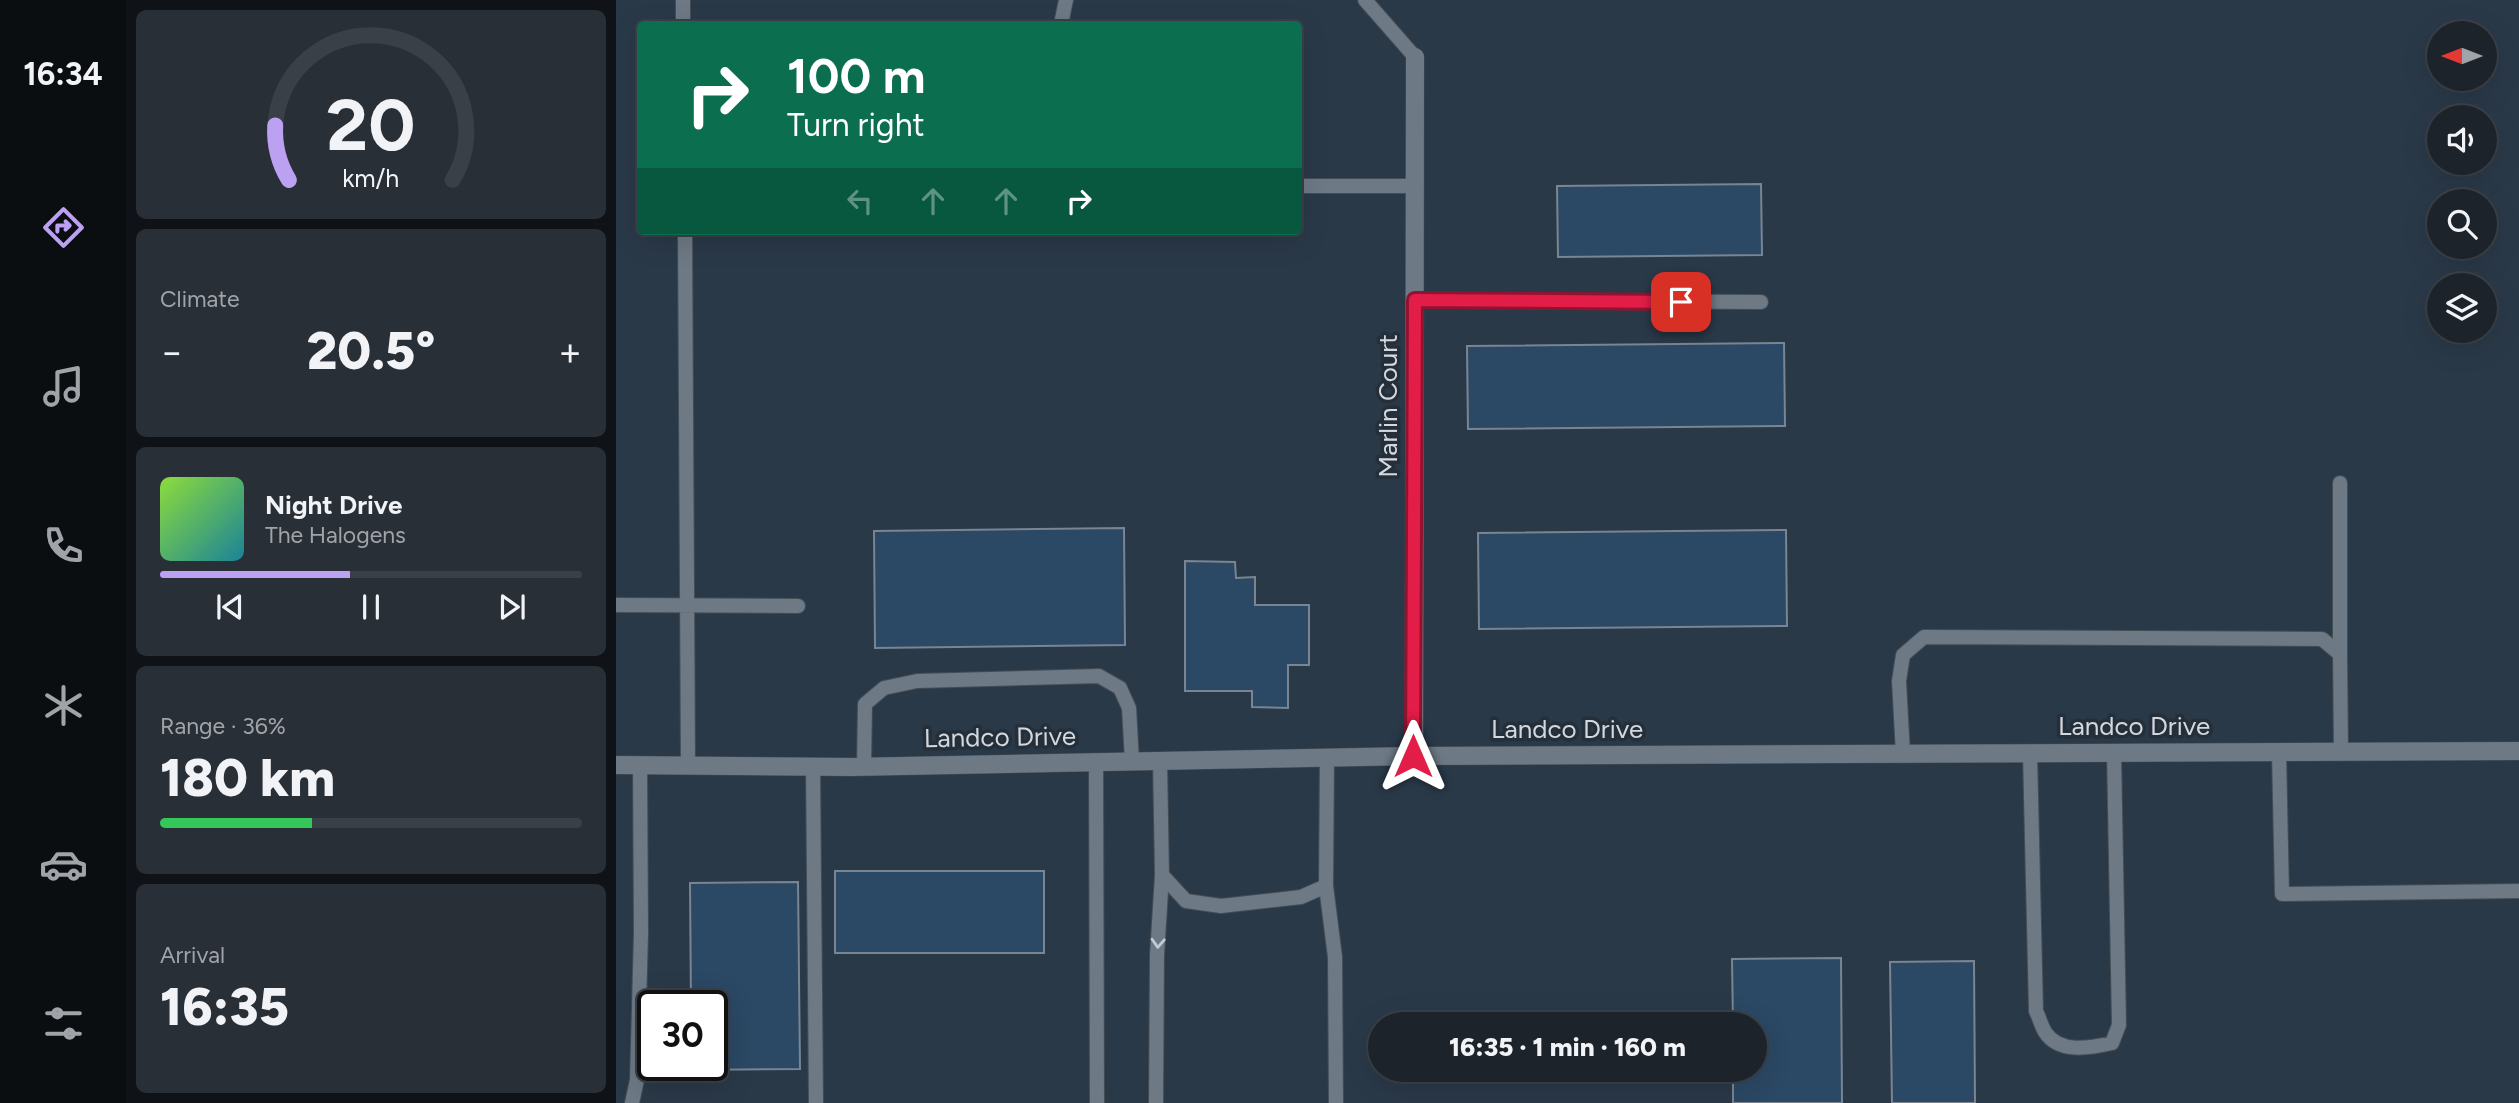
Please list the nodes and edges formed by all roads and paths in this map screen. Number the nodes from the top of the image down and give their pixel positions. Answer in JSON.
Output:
{"nodes":[{"id":1,"x":683,"y":0,"type":"edge"},
{"id":2,"x":1066,"y":0,"type":"edge"},
{"id":3,"x":1365,"y":0,"type":"edge"},
{"id":4,"x":683,"y":21,"type":"edge"},
{"id":5,"x":1062,"y":21,"type":"edge"},
{"id":6,"x":1415,"y":57,"type":"joint"},
{"id":7,"x":1302,"y":186,"type":"edge"},
{"id":8,"x":1415,"y":186,"type":"junction"},
{"id":9,"x":685,"y":235,"type":"edge"},
{"id":10,"x":1415,"y":300,"type":"junction"},
{"id":11,"x":1761,"y":302,"type":"dead end"},
{"id":12,"x":2340,"y":483,"type":"dead end"},
{"id":13,"x":616,"y":605,"type":"edge"},
{"id":14,"x":687,"y":605,"type":"junction"},
{"id":15,"x":798,"y":606,"type":"dead end"},
{"id":16,"x":2340,"y":654,"type":"junction"},
{"id":17,"x":2519,"y":751,"type":"edge"},
{"id":18,"x":2279,"y":752,"type":"junction"},
{"id":19,"x":2342,"y":752,"type":"junction"},
{"id":20,"x":2030,"y":753,"type":"junction"},
{"id":21,"x":2114,"y":753,"type":"junction"},
{"id":22,"x":1903,"y":754,"type":"junction"},
{"id":23,"x":1413,"y":756,"type":"junction"},
{"id":24,"x":1327,"y":758,"type":"junction"},
{"id":25,"x":1132,"y":761,"type":"junction"},
{"id":26,"x":1160,"y":761,"type":"junction"},
{"id":27,"x":1096,"y":762,"type":"junction"},
{"id":28,"x":616,"y":765,"type":"edge"},
{"id":29,"x":640,"y":765,"type":"junction"},
{"id":30,"x":688,"y":766,"type":"junction"},
{"id":31,"x":813,"y":766,"type":"junction"},
{"id":32,"x":864,"y":766,"type":"junction"},
{"id":33,"x":1162,"y":875,"type":"junction"},
{"id":34,"x":1326,"y":886,"type":"junction"},
{"id":35,"x":2519,"y":891,"type":"edge"},
{"id":36,"x":632,"y":1103,"type":"edge"},
{"id":37,"x":816,"y":1103,"type":"edge"},
{"id":38,"x":1097,"y":1103,"type":"edge"},
{"id":39,"x":1156,"y":1103,"type":"edge"},
{"id":40,"x":1336,"y":1103,"type":"edge"}],
"edges":[{"from":1,"to":4,"type":"lane"},
{"from":2,"to":5,"type":"lane"},
{"from":3,"to":6,"type":"lane"},
{"from":6,"to":8,"type":"street","name":"Marlin Court"},
{"from":7,"to":8,"type":"lane"},
{"from":8,"to":10,"type":"street","name":"Marlin Court"},
{"from":9,"to":14,"type":"lane"},
{"from":10,"to":11,"type":"lane"},
{"from":10,"to":23,"type":"street","name":"Marlin Court"},
{"from":12,"to":16,"type":"lane"},
{"from":13,"to":14,"type":"lane"},
{"from":14,"to":15,"type":"lane"},
{"from":14,"to":30,"type":"lane"},
{"from":16,"to":19,"type":"lane"},
{"from":16,"to":22,"type":"lane"},
{"from":17,"to":19,"type":"street","name":"Landco Drive"},
{"from":18,"to":19,"type":"street","name":"Landco Drive"},
{"from":18,"to":21,"type":"street","name":"Landco Drive"},
{"from":18,"to":35,"type":"lane"},
{"from":20,"to":21,"type":"street","name":"Landco Drive"},
{"from":20,"to":21,"type":"lane"},
{"from":20,"to":22,"type":"street","name":"Landco Drive"},
{"from":22,"to":23,"type":"street","name":"Landco Drive"},
{"from":23,"to":24,"type":"street","name":"Landco Drive"},
{"from":24,"to":26,"type":"street","name":"Landco Drive"},
{"from":24,"to":34,"type":"lane"},
{"from":25,"to":26,"type":"street","name":"Landco Drive"},
{"from":25,"to":27,"type":"street","name":"Landco Drive"},
{"from":25,"to":32,"type":"lane"},
{"from":26,"to":33,"type":"lane"},
{"from":27,"to":32,"type":"street","name":"Landco Drive"},
{"from":27,"to":38,"type":"lane"},
{"from":28,"to":29,"type":"street","name":"Landco Drive"},
{"from":29,"to":30,"type":"street","name":"Landco Drive"},
{"from":29,"to":36,"type":"lane"},
{"from":30,"to":31,"type":"street","name":"Landco Drive"},
{"from":31,"to":32,"type":"street","name":"Landco Drive"},
{"from":31,"to":37,"type":"lane"},
{"from":33,"to":34,"type":"lane"},
{"from":33,"to":39,"type":"lane","one_way":true},
{"from":34,"to":40,"type":"lane"}]}
